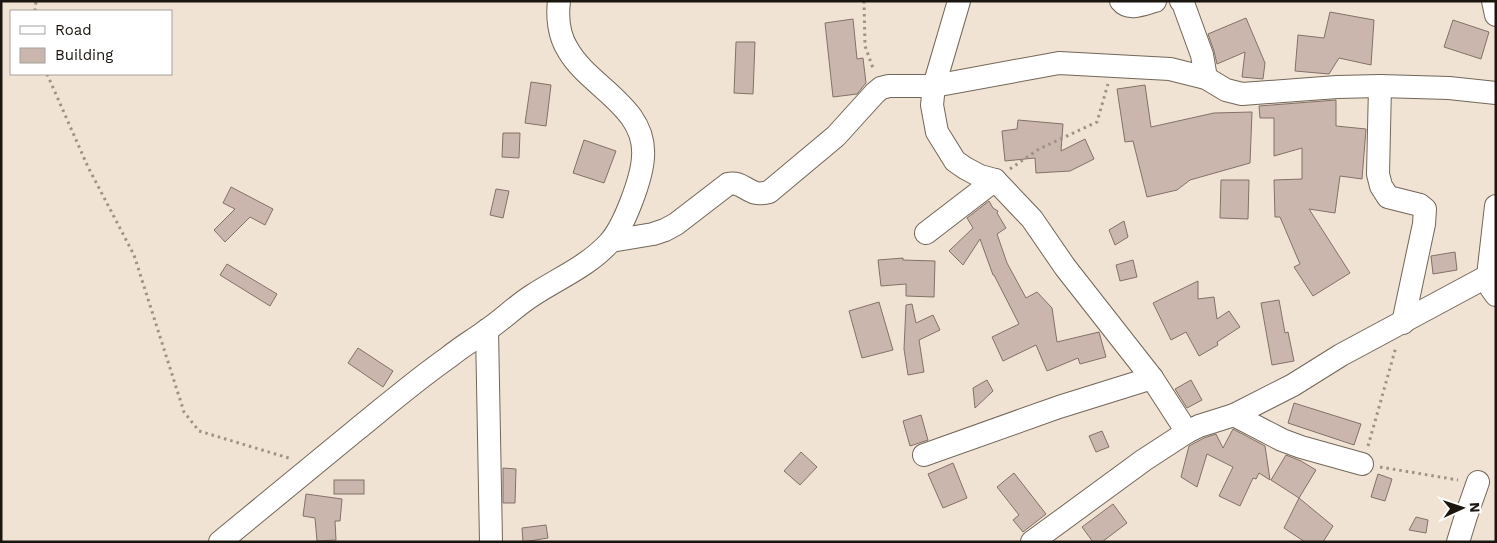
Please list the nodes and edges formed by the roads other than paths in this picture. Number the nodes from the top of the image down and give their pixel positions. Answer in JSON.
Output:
{"nodes":[{"id":1,"x":559,"y":1,"type":"edge"},
{"id":2,"x":959,"y":1,"type":"edge"},
{"id":3,"x":1121,"y":1,"type":"edge"},
{"id":4,"x":1155,"y":1,"type":"edge"},
{"id":5,"x":1181,"y":1,"type":"edge"},
{"id":6,"x":1493,"y":1,"type":"edge"},
{"id":7,"x":1496,"y":15,"type":"edge"},
{"id":8,"x":1206,"y":78,"type":"junction"},
{"id":9,"x":934,"y":86,"type":"junction"},
{"id":10,"x":1380,"y":86,"type":"junction"},
{"id":11,"x":1496,"y":93,"type":"edge"},
{"id":12,"x":995,"y":180,"type":"junction"},
{"id":13,"x":1496,"y":206,"type":"edge"},
{"id":14,"x":926,"y":233,"type":"dead end"},
{"id":15,"x":611,"y":241,"type":"junction"},
{"id":16,"x":1492,"y":286,"type":"edge"},
{"id":17,"x":1403,"y":323,"type":"junction"},
{"id":18,"x":487,"y":330,"type":"junction"},
{"id":19,"x":1152,"y":378,"type":"junction"},
{"id":20,"x":1234,"y":414,"type":"junction"},
{"id":21,"x":1186,"y":432,"type":"junction"},
{"id":22,"x":924,"y":455,"type":"dead end"},
{"id":23,"x":1362,"y":464,"type":"road end"},
{"id":24,"x":1478,"y":482,"type":"road end"},
{"id":25,"x":220,"y":542,"type":"edge"},
{"id":26,"x":491,"y":542,"type":"edge"},
{"id":27,"x":1032,"y":542,"type":"edge"},
{"id":28,"x":1458,"y":542,"type":"edge"}],
"edges":[{"from":1,"to":15,"type":"street"},
{"from":2,"to":9,"type":"street"},
{"from":3,"to":4,"type":"street"},
{"from":5,"to":8,"type":"street"},
{"from":6,"to":7,"type":"street"},
{"from":8,"to":9,"type":"street"},
{"from":8,"to":10,"type":"street"},
{"from":9,"to":12,"type":"street"},
{"from":9,"to":15,"type":"street"},
{"from":10,"to":11,"type":"street"},
{"from":10,"to":17,"type":"street"},
{"from":12,"to":14,"type":"street"},
{"from":12,"to":19,"type":"street"},
{"from":13,"to":16,"type":"street"},
{"from":15,"to":18,"type":"street"},
{"from":16,"to":17,"type":"street"},
{"from":17,"to":20,"type":"street"},
{"from":18,"to":25,"type":"street"},
{"from":18,"to":26,"type":"street"},
{"from":19,"to":21,"type":"street"},
{"from":19,"to":22,"type":"street"},
{"from":20,"to":21,"type":"street"},
{"from":20,"to":23,"type":"street"},
{"from":21,"to":27,"type":"street"},
{"from":24,"to":28,"type":"street"}]}
